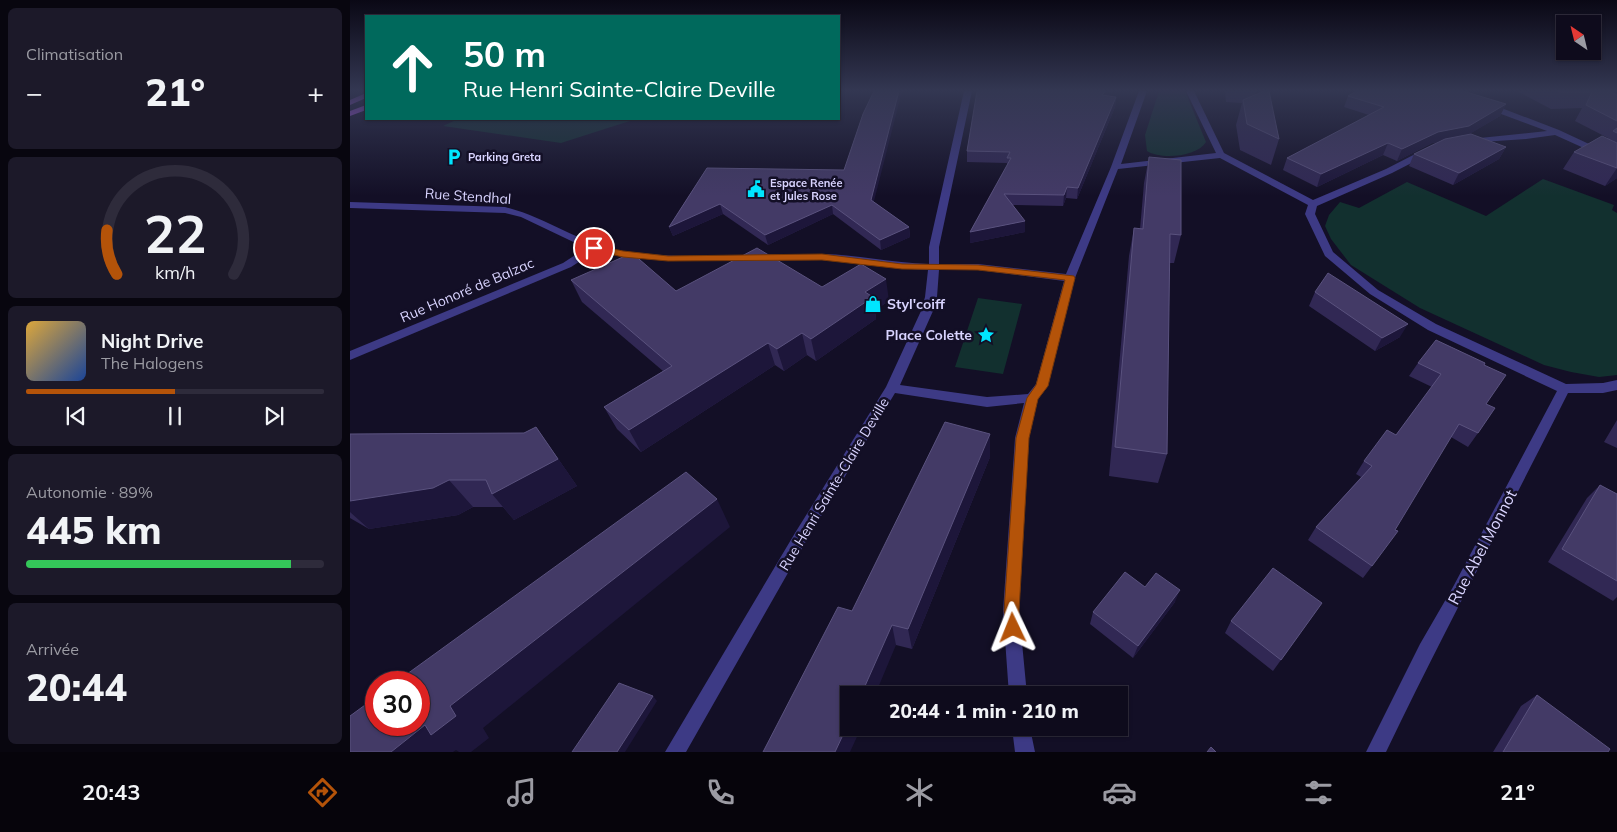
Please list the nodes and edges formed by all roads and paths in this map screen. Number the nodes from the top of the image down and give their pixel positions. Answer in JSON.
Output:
{"nodes":[{"id":1,"x":960,"y":126,"type":"edge"},
{"id":2,"x":1130,"y":126,"type":"edge"},
{"id":3,"x":1206,"y":126,"type":"edge"},
{"id":4,"x":1540,"y":126,"type":"edge"},
{"id":5,"x":1556,"y":132,"type":"junction"},
{"id":6,"x":1461,"y":142,"type":"edge"},
{"id":7,"x":1436,"y":147,"type":"edge"},
{"id":8,"x":1220,"y":155,"type":"junction"},
{"id":9,"x":1617,"y":160,"type":"edge"},
{"id":10,"x":1115,"y":168,"type":"junction"},
{"id":11,"x":350,"y":204,"type":"edge"},
{"id":12,"x":1313,"y":204,"type":"junction"},
{"id":13,"x":594,"y":248,"type":"junction"},
{"id":14,"x":934,"y":267,"type":"junction"},
{"id":15,"x":1070,"y":278,"type":"junction"},
{"id":16,"x":350,"y":356,"type":"edge"},
{"id":17,"x":1617,"y":385,"type":"edge"},
{"id":18,"x":892,"y":388,"type":"junction"},
{"id":19,"x":1564,"y":389,"type":"junction"},
{"id":20,"x":1032,"y":398,"type":"junction"},
{"id":21,"x":1017,"y":686,"type":"edge"},
{"id":22,"x":1022,"y":736,"type":"edge"},
{"id":23,"x":675,"y":752,"type":"edge"},
{"id":24,"x":1025,"y":752,"type":"edge"},
{"id":25,"x":1376,"y":752,"type":"edge"}],
"edges":[{"from":1,"to":14,"type":"street"},
{"from":2,"to":10,"type":"street"},
{"from":3,"to":8,"type":"street"},
{"from":4,"to":5,"type":"street"},
{"from":5,"to":6,"type":"street"},
{"from":5,"to":9,"type":"street"},
{"from":7,"to":12,"type":"street"},
{"from":8,"to":10,"type":"street"},
{"from":8,"to":12,"type":"street"},
{"from":10,"to":15,"type":"street"},
{"from":11,"to":13,"type":"street","name":"Rue Stendhal"},
{"from":12,"to":19,"type":"street"},
{"from":13,"to":14,"type":"street","name":"Rue Stendhal"},
{"from":13,"to":16,"type":"street","name":"Rue Honoré de Balzac"},
{"from":14,"to":15,"type":"street"},
{"from":14,"to":18,"type":"street"},
{"from":15,"to":20,"type":"street"},
{"from":17,"to":19,"type":"street"},
{"from":18,"to":20,"type":"street","name":"Rue Henri Sainte-Claire Deville"},
{"from":18,"to":23,"type":"street","name":"Rue Henri Sainte-Claire Deville"},
{"from":19,"to":25,"type":"street","name":"Rue Abel Monnot"},
{"from":20,"to":21,"type":"street"},
{"from":22,"to":24,"type":"street"}]}
